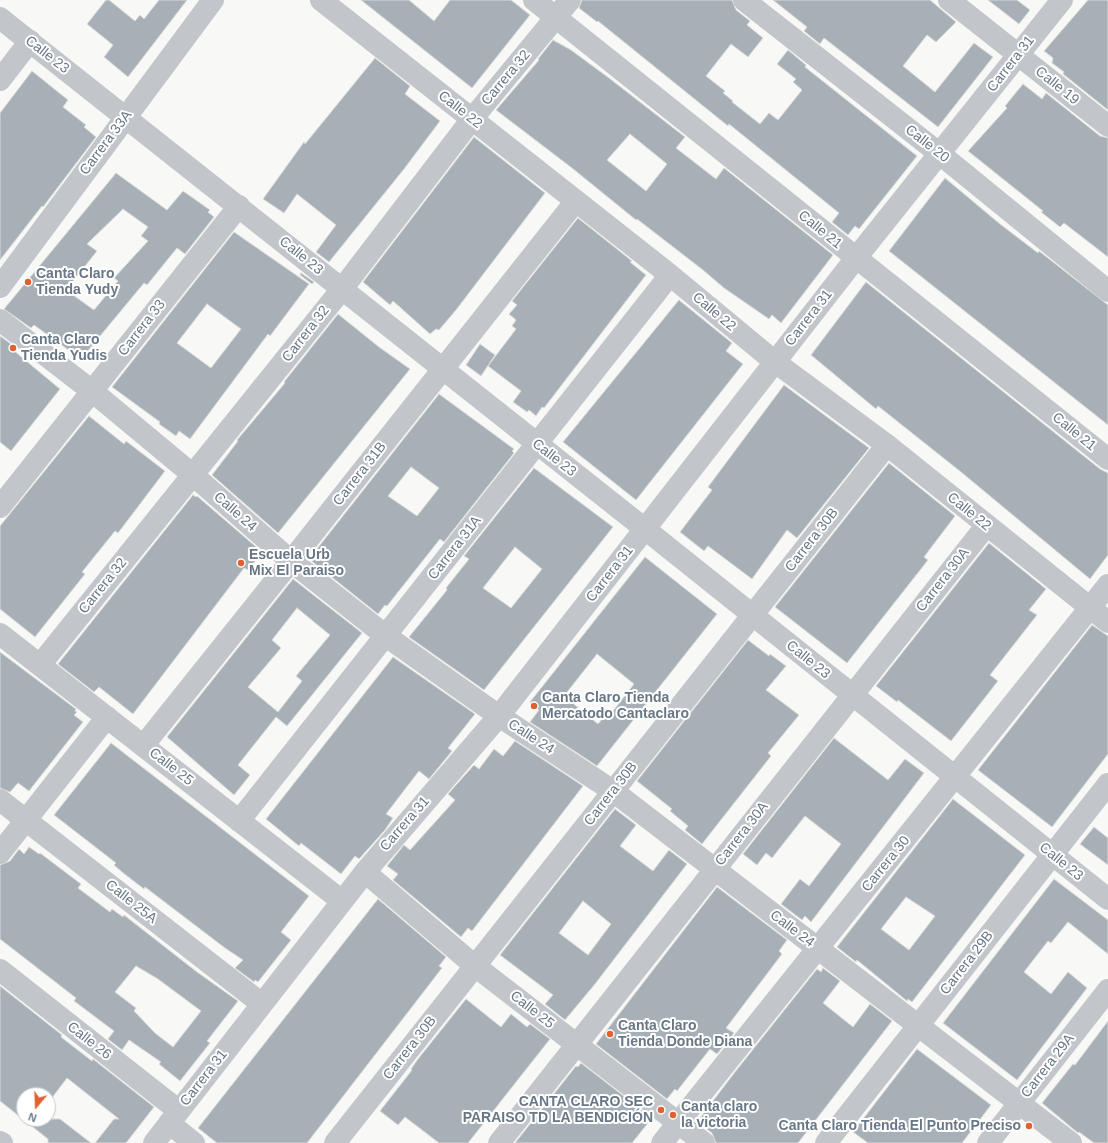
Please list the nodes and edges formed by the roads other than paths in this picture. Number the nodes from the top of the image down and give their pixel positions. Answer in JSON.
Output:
{"nodes":[{"id":1,"x":212,"y":0,"type":"edge"},
{"id":2,"x":321,"y":0,"type":"edge"},
{"id":3,"x":534,"y":0,"type":"edge"},
{"id":4,"x":570,"y":0,"type":"edge"},
{"id":5,"x":744,"y":0,"type":"edge"},
{"id":6,"x":949,"y":0,"type":"edge"},
{"id":7,"x":1062,"y":0,"type":"edge"},
{"id":8,"x":0,"y":18,"type":"edge"},
{"id":9,"x":556,"y":18,"type":"junction"},
{"id":10,"x":30,"y":41,"type":"junction"},
{"id":11,"x":1018,"y":55,"type":"junction"},
{"id":12,"x":0,"y":80,"type":"edge"},
{"id":13,"x":126,"y":117,"type":"junction"},
{"id":14,"x":472,"y":119,"type":"junction"},
{"id":15,"x":1108,"y":126,"type":"edge"},
{"id":16,"x":940,"y":154,"type":"junction"},
{"id":17,"x":575,"y":202,"type":"junction"},
{"id":18,"x":239,"y":206,"type":"junction"},
{"id":19,"x":856,"y":258,"type":"junction"},
{"id":20,"x":670,"y":275,"type":"junction"},
{"id":21,"x":0,"y":287,"type":"edge"},
{"id":22,"x":342,"y":289,"type":"junction"},
{"id":23,"x":1108,"y":291,"type":"edge"},
{"id":24,"x":0,"y":320,"type":"edge"},
{"id":25,"x":775,"y":362,"type":"junction"},
{"id":26,"x":443,"y":370,"type":"junction"},
{"id":27,"x":92,"y":391,"type":"junction"},
{"id":28,"x":537,"y":444,"type":"junction"},
{"id":29,"x":887,"y":445,"type":"junction"},
{"id":30,"x":1108,"y":459,"type":"edge"},
{"id":31,"x":193,"y":475,"type":"junction"},
{"id":32,"x":0,"y":507,"type":"edge"},
{"id":33,"x":986,"y":526,"type":"junction"},
{"id":34,"x":645,"y":529,"type":"junction"},
{"id":35,"x":291,"y":562,"type":"junction"},
{"id":36,"x":1108,"y":585,"type":"edge"},
{"id":37,"x":1090,"y":608,"type":"junction"},
{"id":38,"x":752,"y":616,"type":"junction"},
{"id":39,"x":1108,"y":622,"type":"edge"},
{"id":40,"x":0,"y":634,"type":"edge"},
{"id":41,"x":386,"y":636,"type":"junction"},
{"id":42,"x":40,"y":665,"type":"junction"},
{"id":43,"x":852,"y":696,"type":"junction"},
{"id":44,"x":499,"y":716,"type":"junction"},
{"id":45,"x":106,"y":717,"type":"junction"},
{"id":46,"x":143,"y":746,"type":"junction"},
{"id":47,"x":955,"y":778,"type":"junction"},
{"id":48,"x":1108,"y":784,"type":"edge"},
{"id":49,"x":613,"y":791,"type":"junction"},
{"id":50,"x":0,"y":800,"type":"edge"},
{"id":51,"x":26,"y":820,"type":"junction"},
{"id":52,"x":239,"y":821,"type":"junction"},
{"id":53,"x":0,"y":854,"type":"edge"},
{"id":54,"x":1052,"y":855,"type":"junction"},
{"id":55,"x":715,"y":870,"type":"junction"},
{"id":56,"x":365,"y":872,"type":"junction"},
{"id":57,"x":1108,"y":900,"type":"edge"},
{"id":58,"x":342,"y":901,"type":"junction"},
{"id":59,"x":818,"y":949,"type":"junction"},
{"id":60,"x":475,"y":966,"type":"junction"},
{"id":61,"x":0,"y":970,"type":"edge"},
{"id":62,"x":1108,"y":990,"type":"edge"},
{"id":63,"x":262,"y":1004,"type":"junction"},
{"id":64,"x":918,"y":1026,"type":"junction"},
{"id":65,"x":577,"y":1044,"type":"junction"},
{"id":66,"x":1019,"y":1103,"type":"junction"},
{"id":67,"x":174,"y":1117,"type":"junction"},
{"id":68,"x":678,"y":1123,"type":"junction"},
{"id":69,"x":154,"y":1143,"type":"edge"},
{"id":70,"x":194,"y":1143,"type":"edge"},
{"id":71,"x":335,"y":1143,"type":"edge"},
{"id":72,"x":499,"y":1143,"type":"edge"},
{"id":73,"x":662,"y":1143,"type":"edge"},
{"id":74,"x":704,"y":1143,"type":"edge"},
{"id":75,"x":826,"y":1143,"type":"edge"},
{"id":76,"x":988,"y":1143,"type":"edge"},
{"id":77,"x":1071,"y":1143,"type":"edge"}],
"edges":[{"from":1,"to":13,"type":"street","name":"Carrera 33A"},
{"from":2,"to":14,"type":"street","name":"Calle 22"},
{"from":3,"to":9,"type":"street","name":"Calle 21"},
{"from":4,"to":9,"type":"street","name":"Carrera 32"},
{"from":5,"to":16,"type":"street","name":"Calle 20"},
{"from":6,"to":11,"type":"street","name":"Calle 19"},
{"from":7,"to":11,"type":"street","name":"Carrera 31"},
{"from":8,"to":10,"type":"street","name":"Calle 23"},
{"from":9,"to":14,"type":"street","name":"Carrera 32"},
{"from":9,"to":19,"type":"street","name":"Calle 21"},
{"from":10,"to":12,"type":"street"},
{"from":10,"to":13,"type":"street","name":"Calle 23"},
{"from":11,"to":15,"type":"street","name":"Calle 19"},
{"from":11,"to":16,"type":"street","name":"Carrera 31"},
{"from":13,"to":18,"type":"street","name":"Calle 23"},
{"from":13,"to":21,"type":"street","name":"Carrera 33A"},
{"from":14,"to":17,"type":"street","name":"Calle 22"},
{"from":14,"to":22,"type":"street","name":"Carrera 32"},
{"from":16,"to":19,"type":"street","name":"Carrera 31"},
{"from":16,"to":23,"type":"street","name":"Calle 20"},
{"from":17,"to":20,"type":"street","name":"Calle 22"},
{"from":17,"to":26,"type":"street","name":"Carrera 31B"},
{"from":18,"to":22,"type":"street","name":"Calle 23"},
{"from":18,"to":27,"type":"street","name":"Carrera 33"},
{"from":19,"to":25,"type":"street","name":"Carrera 31"},
{"from":19,"to":30,"type":"street","name":"Calle 21"},
{"from":20,"to":25,"type":"street","name":"Calle 22"},
{"from":20,"to":28,"type":"street","name":"Carrera 31A"},
{"from":22,"to":26,"type":"street","name":"Calle 23"},
{"from":22,"to":31,"type":"street","name":"Carrera 32"},
{"from":24,"to":27,"type":"street","name":"Calle 24"},
{"from":25,"to":29,"type":"street","name":"Calle 22"},
{"from":25,"to":34,"type":"street","name":"Carrera 31"},
{"from":26,"to":28,"type":"street","name":"Calle 23"},
{"from":26,"to":35,"type":"street","name":"Carrera 31B"},
{"from":27,"to":31,"type":"street","name":"Calle 24"},
{"from":27,"to":32,"type":"street","name":"Carrera 33"},
{"from":28,"to":34,"type":"street","name":"Calle 23"},
{"from":28,"to":41,"type":"street","name":"Carrera 31A"},
{"from":29,"to":33,"type":"street","name":"Calle 22"},
{"from":29,"to":38,"type":"street","name":"Carrera 30B"},
{"from":31,"to":35,"type":"street","name":"Calle 24"},
{"from":31,"to":42,"type":"street","name":"Carrera 32"},
{"from":33,"to":37,"type":"street","name":"Calle 22"},
{"from":33,"to":43,"type":"street","name":"Carrera 30A"},
{"from":34,"to":38,"type":"street","name":"Calle 23"},
{"from":34,"to":44,"type":"street","name":"Carrera 31"},
{"from":35,"to":41,"type":"street","name":"Calle 24"},
{"from":35,"to":46,"type":"street","name":"Carrera 31B"},
{"from":36,"to":37,"type":"street","name":"Carrera 30"},
{"from":37,"to":39,"type":"street","name":"Calle 22"},
{"from":37,"to":47,"type":"street","name":"Carrera 30"},
{"from":38,"to":43,"type":"street","name":"Calle 23"},
{"from":38,"to":49,"type":"street","name":"Carrera 30B"},
{"from":40,"to":42,"type":"street","name":"Calle 25"},
{"from":41,"to":44,"type":"street","name":"Calle 24"},
{"from":41,"to":52,"type":"street","name":"Carrera 31A"},
{"from":42,"to":45,"type":"street","name":"Calle 25"},
{"from":43,"to":47,"type":"street","name":"Calle 23"},
{"from":43,"to":55,"type":"street","name":"Carrera 30A"},
{"from":44,"to":49,"type":"street","name":"Calle 24"},
{"from":44,"to":56,"type":"street","name":"Carrera 31"},
{"from":45,"to":46,"type":"street","name":"Calle 25"},
{"from":45,"to":51,"type":"street"},
{"from":46,"to":52,"type":"street","name":"Calle 25"},
{"from":47,"to":54,"type":"street","name":"Calle 23"},
{"from":47,"to":59,"type":"street","name":"Carrera 30"},
{"from":48,"to":54,"type":"street","name":"Carrera 29B"},
{"from":49,"to":55,"type":"street","name":"Calle 24"},
{"from":49,"to":60,"type":"street","name":"Carrera 30B"},
{"from":50,"to":51,"type":"street","name":"Calle 25A"},
{"from":51,"to":53,"type":"street"},
{"from":51,"to":63,"type":"street","name":"Calle 25A"},
{"from":52,"to":58,"type":"street","name":"Calle 25"},
{"from":54,"to":57,"type":"street","name":"Calle 23"},
{"from":54,"to":64,"type":"street","name":"Carrera 29B"},
{"from":55,"to":59,"type":"street","name":"Calle 24"},
{"from":55,"to":65,"type":"street","name":"Carrera 30A"},
{"from":56,"to":58,"type":"street","name":"Carrera 31"},
{"from":56,"to":60,"type":"street","name":"Calle 25"},
{"from":58,"to":63,"type":"street","name":"Carrera 31"},
{"from":59,"to":64,"type":"street","name":"Calle 24"},
{"from":59,"to":68,"type":"street","name":"Carrera 30"},
{"from":60,"to":65,"type":"street","name":"Calle 25"},
{"from":60,"to":71,"type":"street","name":"Carrera 30B"},
{"from":61,"to":67,"type":"street","name":"Calle 26"},
{"from":62,"to":66,"type":"street","name":"Carrera 29A"},
{"from":63,"to":67,"type":"street","name":"Carrera 31"},
{"from":64,"to":66,"type":"street","name":"Calle 24"},
{"from":64,"to":75,"type":"street","name":"Carrera 29B"},
{"from":65,"to":68,"type":"street","name":"Calle 25"},
{"from":65,"to":72,"type":"street","name":"Carrera 30A"},
{"from":66,"to":76,"type":"street","name":"Carrera 29A"},
{"from":66,"to":77,"type":"street","name":"Calle 24"},
{"from":67,"to":69,"type":"street","name":"Carrera 31"},
{"from":67,"to":70,"type":"street","name":"Calle 26"},
{"from":68,"to":73,"type":"street","name":"Carrera 30"},
{"from":68,"to":74,"type":"street","name":"Calle 25"}]}
